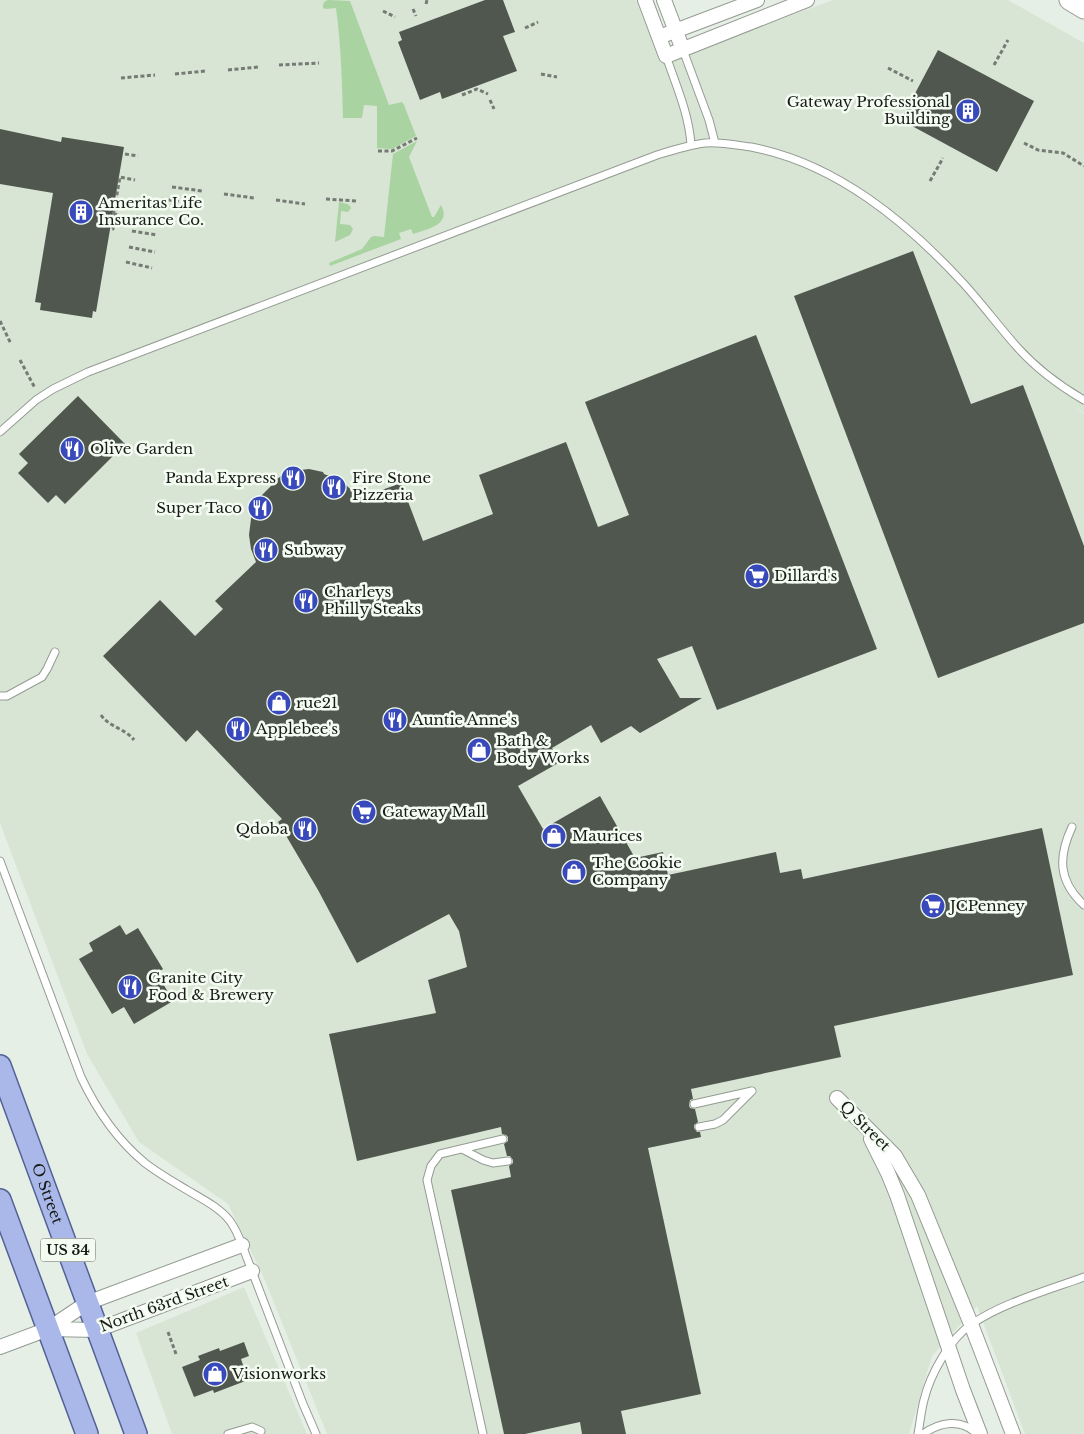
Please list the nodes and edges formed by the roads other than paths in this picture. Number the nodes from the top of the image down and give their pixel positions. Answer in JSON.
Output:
{"nodes":[{"id":1,"x":645,"y":0,"type":"edge"},
{"id":2,"x":664,"y":0,"type":"edge"},
{"id":3,"x":757,"y":0,"type":"edge"},
{"id":4,"x":807,"y":0,"type":"edge"},
{"id":5,"x":1069,"y":0,"type":"edge"},
{"id":6,"x":1084,"y":9,"type":"edge"},
{"id":7,"x":676,"y":31,"type":"junction"},
{"id":8,"x":659,"y":38,"type":"junction"},
{"id":9,"x":682,"y":50,"type":"junction"},
{"id":10,"x":666,"y":56,"type":"junction"},
{"id":11,"x":715,"y":143,"type":"junction"},
{"id":12,"x":691,"y":145,"type":"junction"},
{"id":13,"x":1084,"y":400,"type":"edge"},
{"id":14,"x":0,"y":432,"type":"edge"},
{"id":15,"x":55,"y":652,"type":"dead end"},
{"id":16,"x":0,"y":696,"type":"edge"},
{"id":17,"x":1072,"y":827,"type":"dead end"},
{"id":18,"x":0,"y":861,"type":"edge"},
{"id":19,"x":1084,"y":905,"type":"edge"},
{"id":20,"x":0,"y":1066,"type":"edge"},
{"id":21,"x":694,"y":1104,"type":"dead end"},
{"id":22,"x":699,"y":1127,"type":"dead end"},
{"id":23,"x":504,"y":1140,"type":"dead end"},
{"id":24,"x":462,"y":1149,"type":"junction"},
{"id":25,"x":508,"y":1162,"type":"dead end"},
{"id":26,"x":0,"y":1200,"type":"edge"},
{"id":27,"x":242,"y":1245,"type":"junction"},
{"id":28,"x":252,"y":1271,"type":"junction"},
{"id":29,"x":1084,"y":1277,"type":"edge"},
{"id":30,"x":87,"y":1303,"type":"junction"},
{"id":31,"x":971,"y":1324,"type":"junction"},
{"id":32,"x":48,"y":1329,"type":"junction"},
{"id":33,"x":97,"y":1330,"type":"junction"},
{"id":34,"x":0,"y":1347,"type":"edge"},
{"id":35,"x":949,"y":1348,"type":"junction"},
{"id":36,"x":261,"y":1431,"type":"dead end"},
{"id":37,"x":87,"y":1434,"type":"edge"},
{"id":38,"x":136,"y":1434,"type":"edge"},
{"id":39,"x":228,"y":1434,"type":"edge"},
{"id":40,"x":316,"y":1434,"type":"edge"},
{"id":41,"x":483,"y":1434,"type":"edge"},
{"id":42,"x":918,"y":1434,"type":"edge"},
{"id":43,"x":923,"y":1434,"type":"edge"},
{"id":44,"x":979,"y":1434,"type":"edge"},
{"id":45,"x":1013,"y":1434,"type":"edge"}],
"edges":[{"from":1,"to":8,"type":"street"},
{"from":2,"to":7,"type":"street"},
{"from":3,"to":7,"type":"street"},
{"from":4,"to":9,"type":"street"},
{"from":5,"to":6,"type":"main road"},
{"from":7,"to":8,"type":"street"},
{"from":7,"to":9,"type":"street"},
{"from":8,"to":10,"type":"street"},
{"from":9,"to":10,"type":"street"},
{"from":9,"to":11,"type":"lane"},
{"from":10,"to":12,"type":"lane"},
{"from":11,"to":12,"type":"lane"},
{"from":11,"to":13,"type":"lane"},
{"from":12,"to":14,"type":"lane"},
{"from":15,"to":16,"type":"lane"},
{"from":17,"to":19,"type":"lane"},
{"from":18,"to":27,"type":"lane"},
{"from":20,"to":30,"type":"main road","name":"O Street","number":"US 34"},
{"from":21,"to":22,"type":"lane"},
{"from":23,"to":24,"type":"lane"},
{"from":24,"to":25,"type":"lane"},
{"from":24,"to":41,"type":"lane"},
{"from":26,"to":32,"type":"main road","number":"US 34"},
{"from":27,"to":28,"type":"lane"},
{"from":27,"to":30,"type":"street","name":"North 63rd Street"},
{"from":28,"to":33,"type":"street","name":"North 63rd Street"},
{"from":28,"to":40,"type":"lane"},
{"from":29,"to":31,"type":"lane"},
{"from":30,"to":32,"type":"street","name":"North 63rd Street"},
{"from":30,"to":33,"type":"main road","name":"O Street","number":"US 34"},
{"from":31,"to":35,"type":"lane"},
{"from":31,"to":35,"type":"street","name":"Q Street"},
{"from":31,"to":45,"type":"street","name":"Q Street"},
{"from":32,"to":33,"type":"street","name":"North 63rd Street"},
{"from":32,"to":34,"type":"street"},
{"from":32,"to":37,"type":"main road","number":"US 34"},
{"from":33,"to":38,"type":"main road","name":"O Street","number":"US 34"},
{"from":35,"to":42,"type":"lane"},
{"from":35,"to":44,"type":"street","name":"Q Street"},
{"from":36,"to":39,"type":"lane"},
{"from":43,"to":44,"type":"lane"}]}
